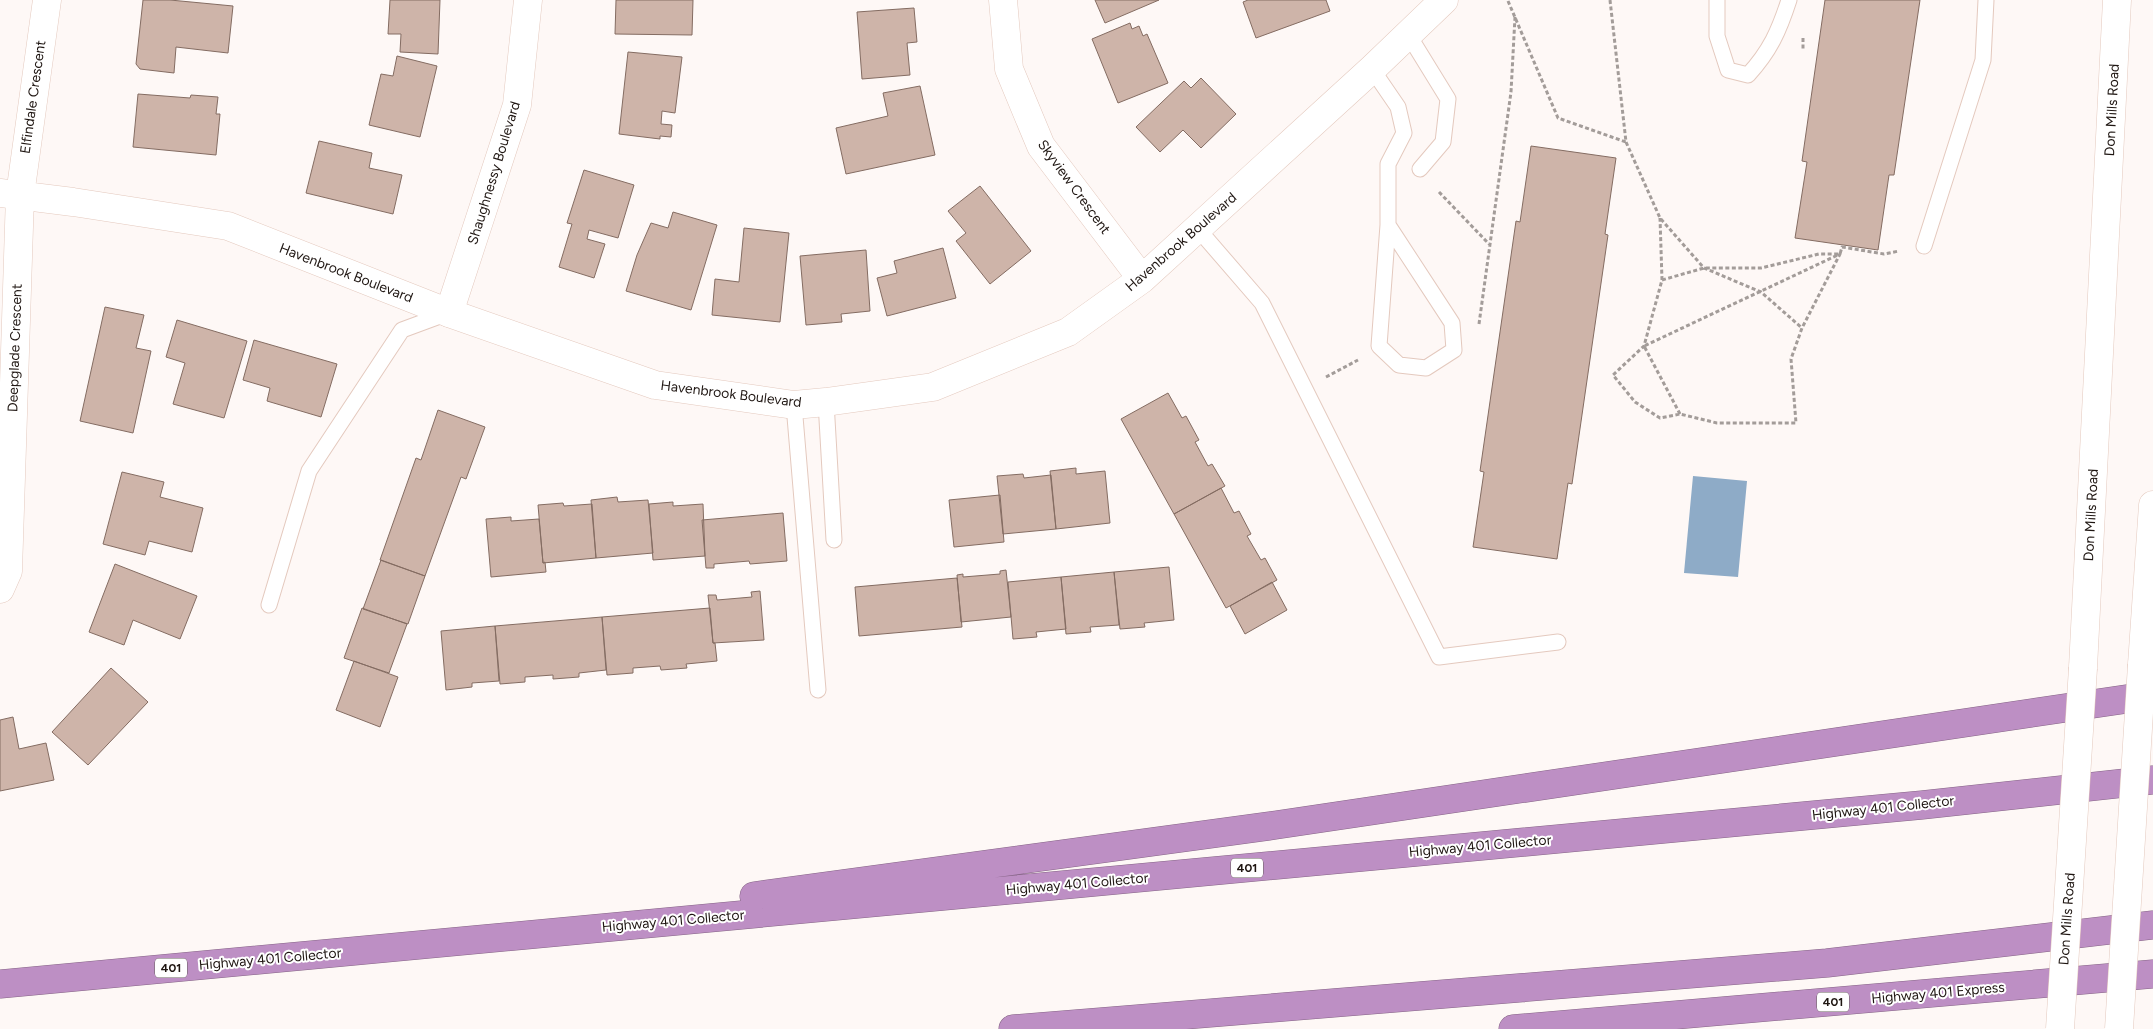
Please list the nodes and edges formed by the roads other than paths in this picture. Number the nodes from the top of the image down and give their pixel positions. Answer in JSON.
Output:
{"nodes":[{"id":1,"x":47,"y":0,"type":"edge"},
{"id":2,"x":528,"y":0,"type":"edge"},
{"id":3,"x":1003,"y":0,"type":"edge"},
{"id":4,"x":1444,"y":0,"type":"edge"},
{"id":5,"x":1717,"y":0,"type":"edge"},
{"id":6,"x":1789,"y":0,"type":"edge"},
{"id":7,"x":1986,"y":0,"type":"edge"},
{"id":8,"x":2117,"y":0,"type":"edge"},
{"id":9,"x":1408,"y":34,"type":"junction"},
{"id":10,"x":1372,"y":69,"type":"junction"},
{"id":11,"x":1420,"y":169,"type":"dead end"},
{"id":12,"x":10,"y":194,"type":"edge"},
{"id":13,"x":1388,"y":225,"type":"junction"},
{"id":14,"x":1198,"y":229,"type":"junction"},
{"id":15,"x":1924,"y":246,"type":"dead end"},
{"id":16,"x":1142,"y":279,"type":"junction"},
{"id":17,"x":449,"y":312,"type":"junction"},
{"id":18,"x":826,"y":402,"type":"junction"},
{"id":19,"x":794,"y":405,"type":"junction"},
{"id":20,"x":2153,"y":505,"type":"edge"},
{"id":21,"x":834,"y":540,"type":"dead end"},
{"id":22,"x":0,"y":590,"type":"edge"},
{"id":23,"x":269,"y":605,"type":"dead end"},
{"id":24,"x":1558,"y":642,"type":"dead end"},
{"id":25,"x":818,"y":690,"type":"dead end"},
{"id":26,"x":2153,"y":695,"type":"edge"},
{"id":27,"x":2153,"y":780,"type":"edge"},
{"id":28,"x":2153,"y":926,"type":"edge"},
{"id":29,"x":341,"y":952,"type":"junction"},
{"id":30,"x":2153,"y":974,"type":"edge"},
{"id":31,"x":0,"y":984,"type":"edge"},
{"id":32,"x":1013,"y":1029,"type":"edge"},
{"id":33,"x":1513,"y":1029,"type":"edge"},
{"id":34,"x":2060,"y":1029,"type":"edge"},
{"id":35,"x":2119,"y":1029,"type":"edge"}],
"edges":[{"from":1,"to":12,"type":"street","name":"Elfindale Crescent"},
{"from":2,"to":17,"type":"street","name":"Shaughnessy Boulevard"},
{"from":3,"to":16,"type":"street","name":"Skyview Crescent"},
{"from":4,"to":9,"type":"street","name":"Havenbrook Boulevard"},
{"from":5,"to":6,"type":"lane"},
{"from":7,"to":15,"type":"lane"},
{"from":8,"to":34,"type":"street","name":"Don Mills Road","bridge":true},
{"from":9,"to":10,"type":"street","name":"Havenbrook Boulevard"},
{"from":9,"to":11,"type":"lane"},
{"from":10,"to":13,"type":"lane"},
{"from":10,"to":14,"type":"street","name":"Havenbrook Boulevard"},
{"from":12,"to":17,"type":"street","name":"Havenbrook Boulevard"},
{"from":12,"to":22,"type":"street","name":"Deepglade Crescent"},
{"from":13,"to":13,"type":"lane"},
{"from":14,"to":16,"type":"street","name":"Havenbrook Boulevard"},
{"from":14,"to":24,"type":"lane"},
{"from":16,"to":18,"type":"street","name":"Havenbrook Boulevard"},
{"from":17,"to":19,"type":"street","name":"Havenbrook Boulevard"},
{"from":17,"to":23,"type":"lane"},
{"from":18,"to":19,"type":"street","name":"Havenbrook Boulevard"},
{"from":18,"to":21,"type":"lane"},
{"from":19,"to":25,"type":"lane"},
{"from":20,"to":35,"type":"street","bridge":true},
{"from":26,"to":29,"type":"highway"},
{"from":27,"to":29,"type":"highway","name":"Highway 401 Collector","number":"401"},
{"from":28,"to":32,"type":"highway"},
{"from":29,"to":31,"type":"highway","name":"Highway 401 Collector","number":"401"},
{"from":30,"to":33,"type":"highway","name":"Highway 401 Express","number":"401"}]}
